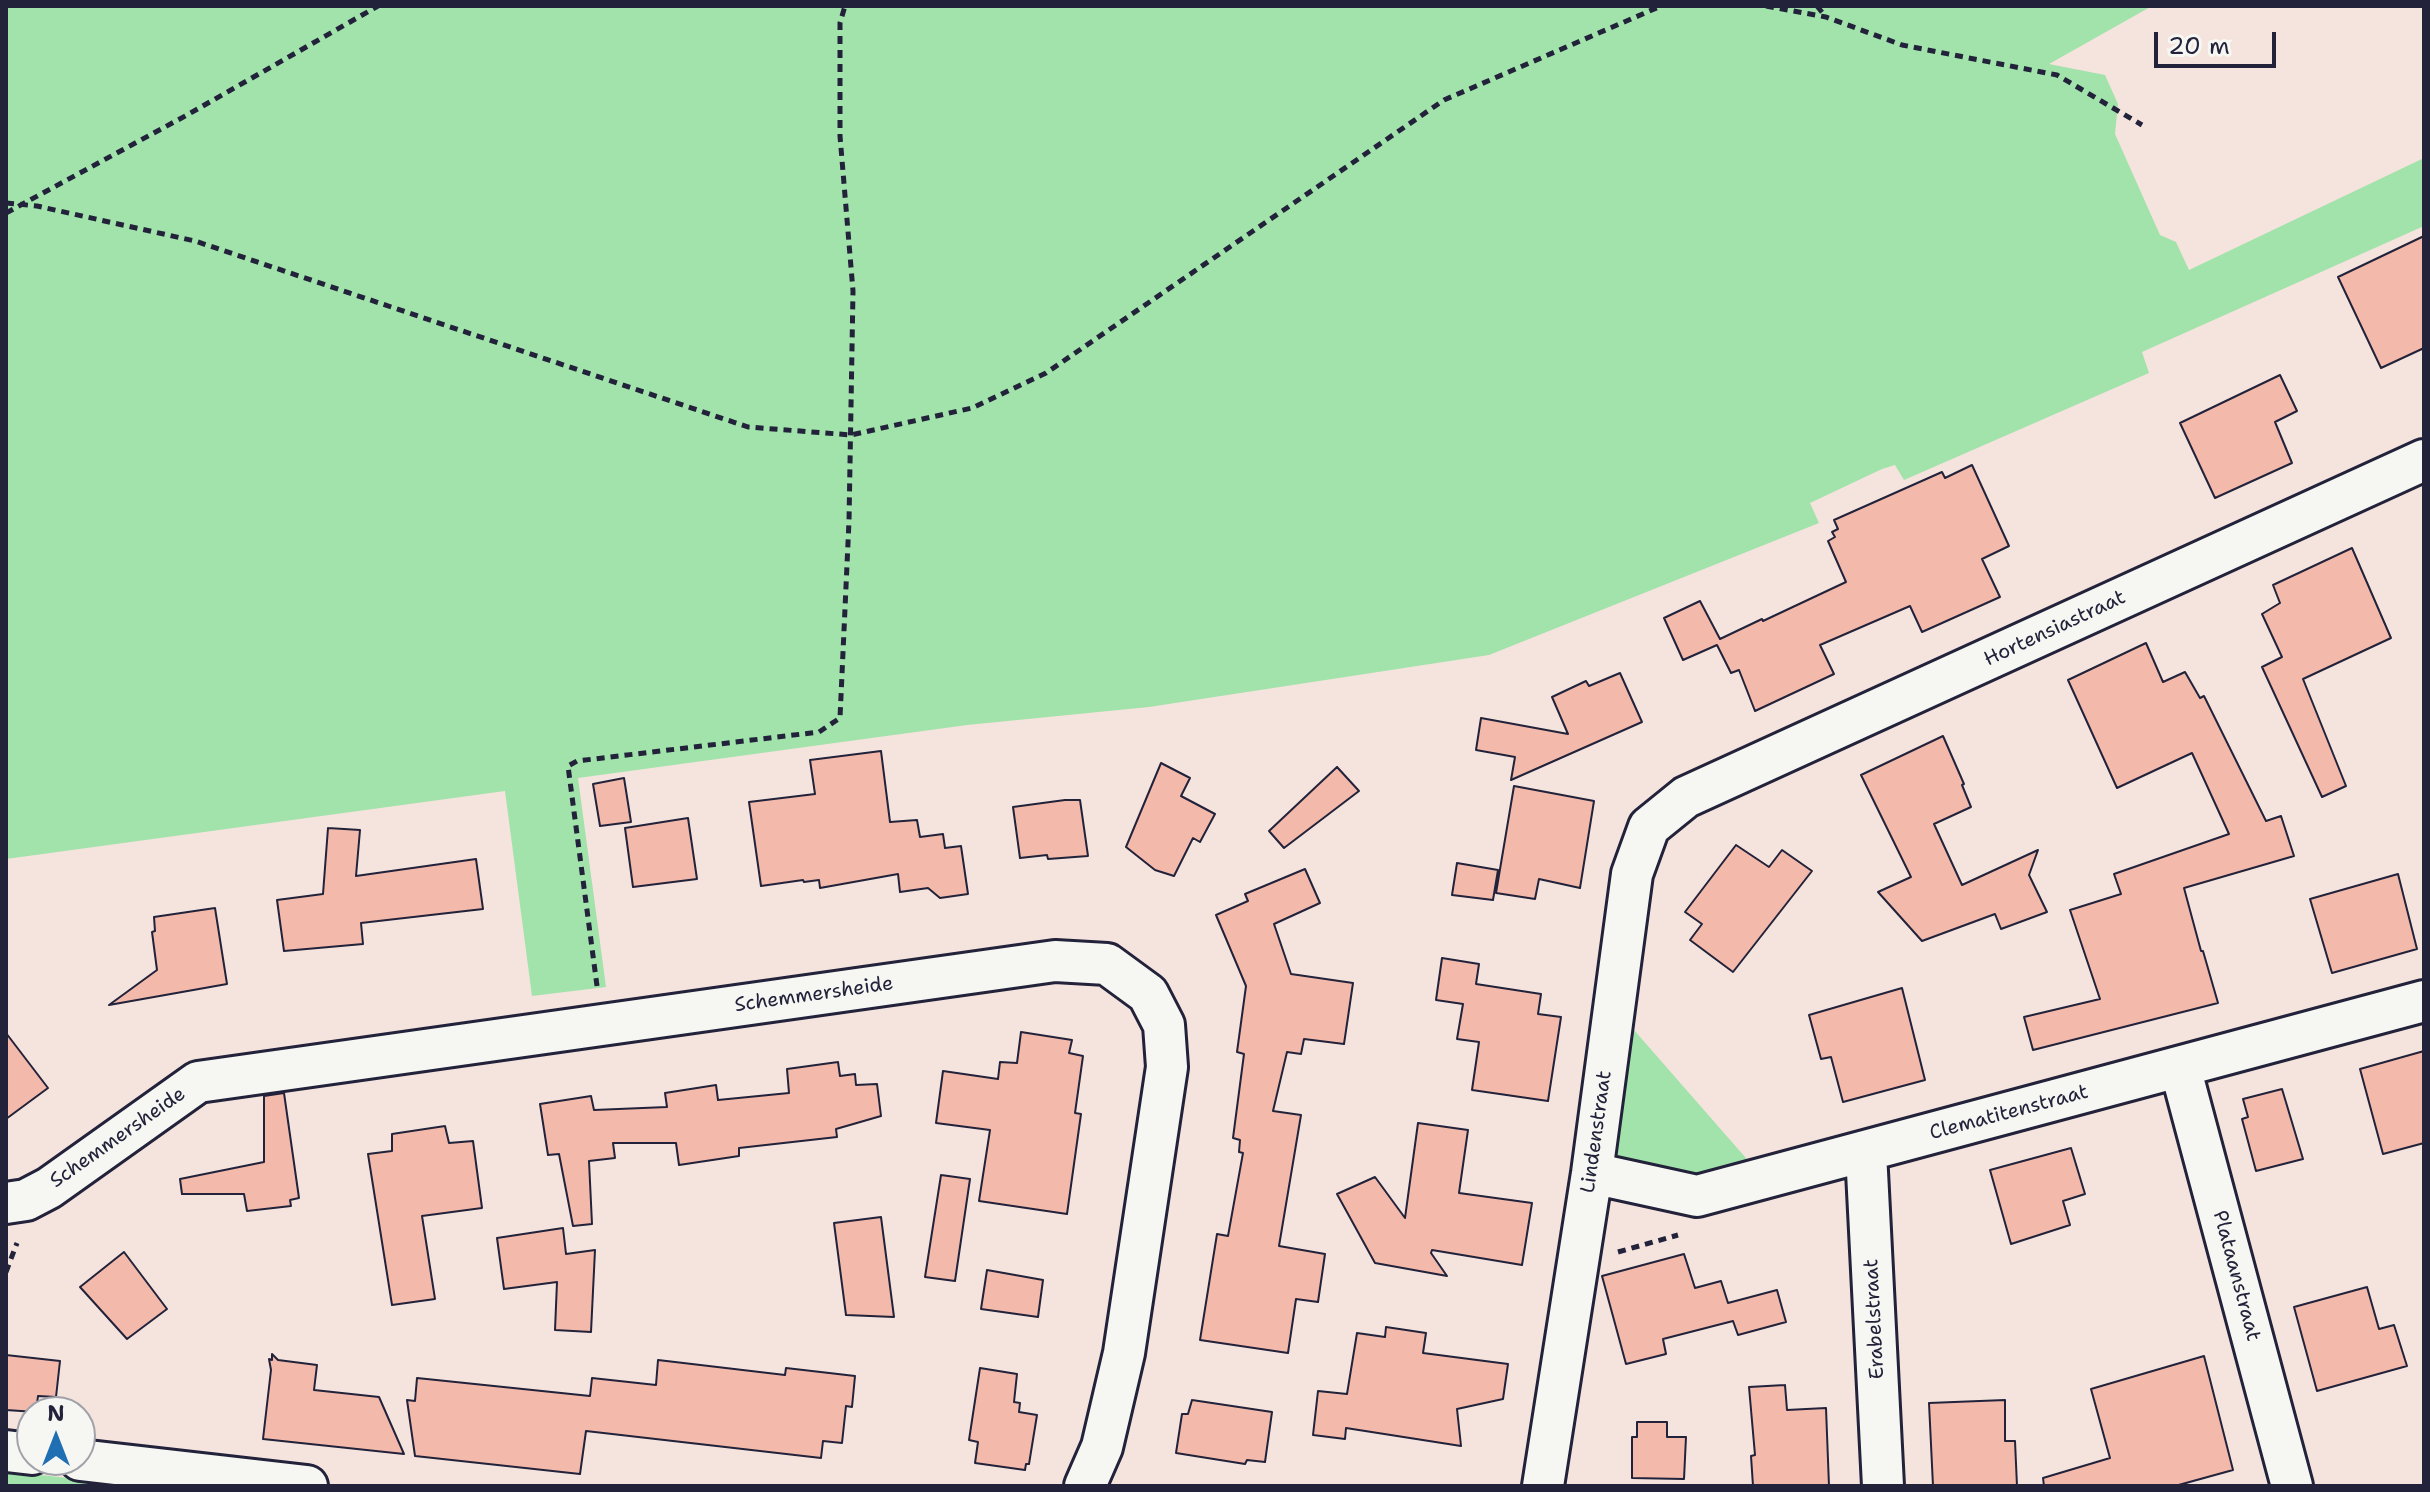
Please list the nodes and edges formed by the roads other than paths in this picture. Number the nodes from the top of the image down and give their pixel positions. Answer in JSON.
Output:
{"nodes":[{"id":1,"x":2424,"y":460,"type":"edge"},
{"id":2,"x":1686,"y":797,"type":"joint"},
{"id":3,"x":2424,"y":1001,"type":"edge"},
{"id":4,"x":2180,"y":1067,"type":"junction"},
{"id":5,"x":1866,"y":1152,"type":"junction"},
{"id":6,"x":1592,"y":1173,"type":"junction"},
{"id":7,"x":14,"y":1216,"type":"edge"},
{"id":8,"x":96,"y":1462,"type":"edge"},
{"id":9,"x":307,"y":1486,"type":"edge"},
{"id":10,"x":1085,"y":1486,"type":"edge"},
{"id":11,"x":1543,"y":1486,"type":"edge"},
{"id":12,"x":1883,"y":1486,"type":"edge"},
{"id":13,"x":2292,"y":1486,"type":"edge"}],
"edges":[{"from":1,"to":2,"type":"street","name":"Hortensiastraat"},
{"from":2,"to":6,"type":"street","name":"Lindenstraat"},
{"from":3,"to":4,"type":"street","name":"Clematitenstraat"},
{"from":4,"to":5,"type":"street","name":"Clematitenstraat"},
{"from":4,"to":13,"type":"street","name":"Plataanstraat"},
{"from":5,"to":6,"type":"street","name":"Clematitenstraat"},
{"from":5,"to":12,"type":"street","name":"Erabelstraat"},
{"from":6,"to":11,"type":"street","name":"Lindenstraat"},
{"from":7,"to":10,"type":"street","name":"Schemmersheide"},
{"from":8,"to":9,"type":"street"}]}
